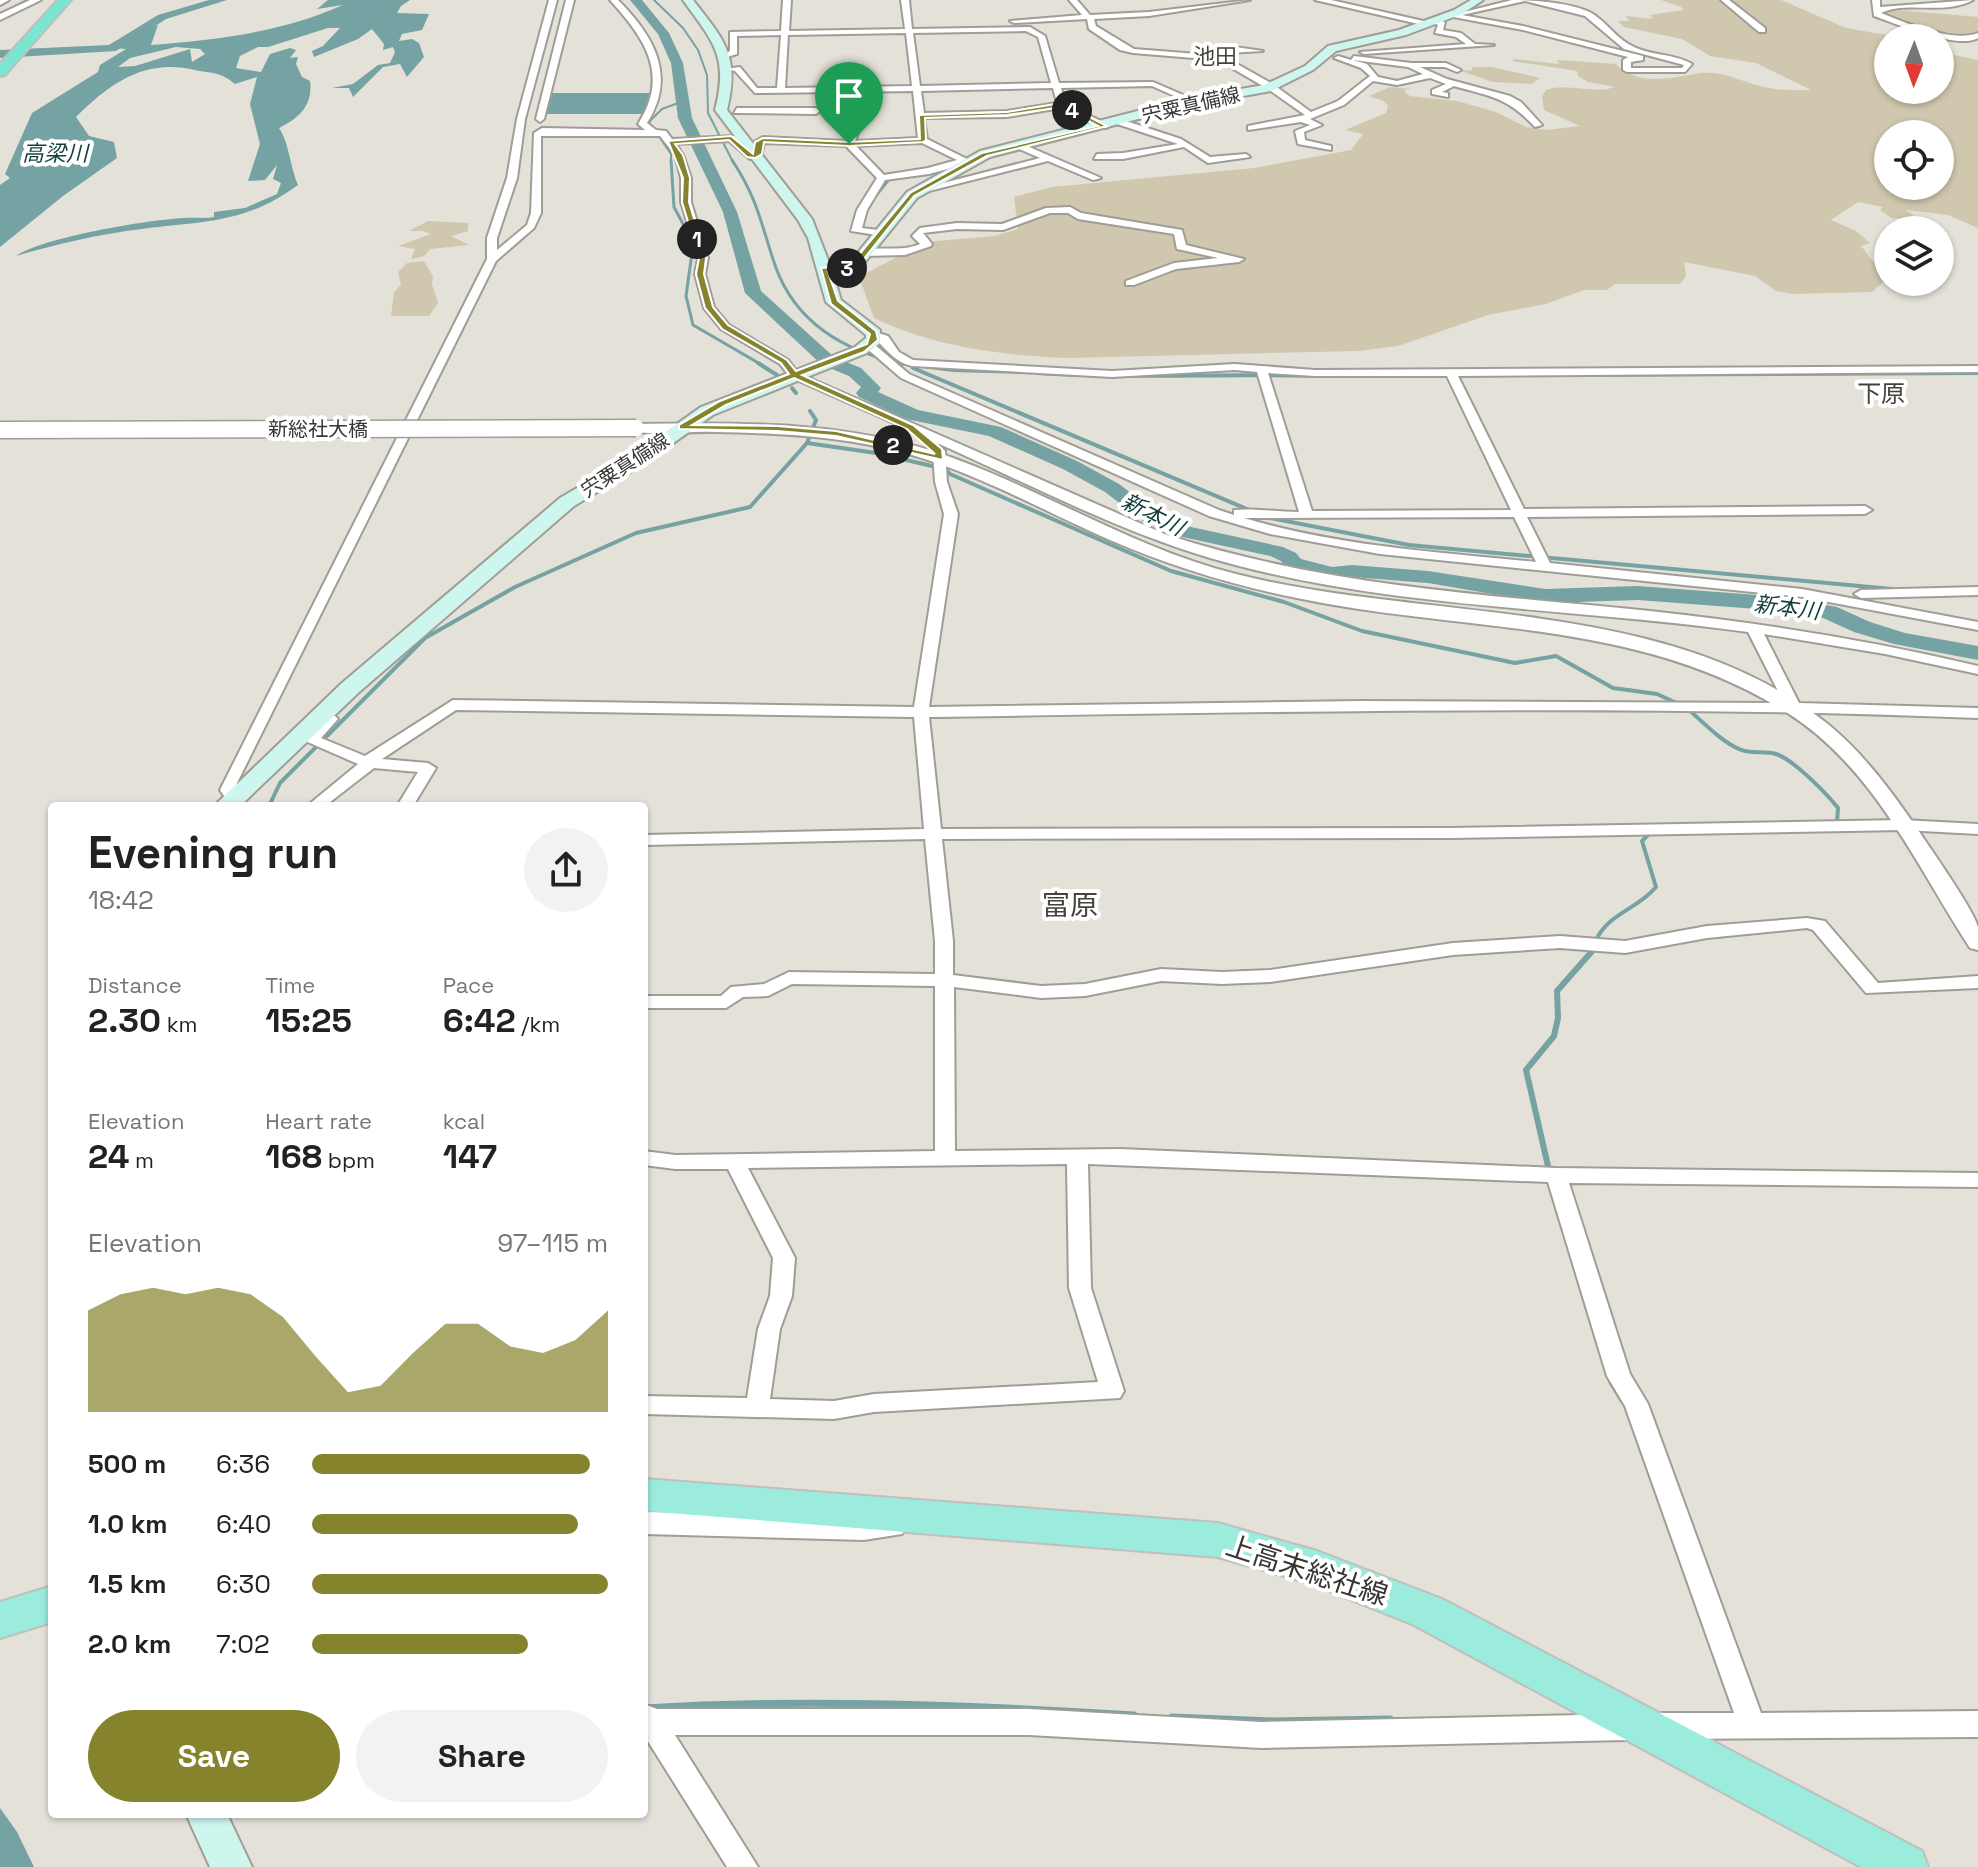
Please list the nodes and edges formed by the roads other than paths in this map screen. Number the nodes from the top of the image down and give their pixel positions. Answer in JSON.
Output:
{"nodes":[{"id":1,"x":37,"y":0,"type":"edge"},
{"id":2,"x":65,"y":0,"type":"edge"},
{"id":3,"x":553,"y":0,"type":"edge"},
{"id":4,"x":570,"y":0,"type":"edge"},
{"id":5,"x":614,"y":0,"type":"edge"},
{"id":6,"x":688,"y":0,"type":"edge"},
{"id":7,"x":787,"y":0,"type":"edge"},
{"id":8,"x":905,"y":0,"type":"edge"},
{"id":9,"x":1073,"y":0,"type":"edge"},
{"id":10,"x":1204,"y":0,"type":"edge"},
{"id":11,"x":1246,"y":0,"type":"edge"},
{"id":12,"x":1319,"y":0,"type":"edge"},
{"id":13,"x":1478,"y":0,"type":"edge"},
{"id":14,"x":1522,"y":0,"type":"edge"},
{"id":15,"x":1528,"y":0,"type":"edge"},
{"id":16,"x":1725,"y":0,"type":"edge"},
{"id":17,"x":1876,"y":0,"type":"edge"},
{"id":18,"x":1969,"y":0,"type":"edge"},
{"id":19,"x":1978,"y":1,"type":"edge"},
{"id":20,"x":1216,"y":5,"type":"junction"},
{"id":21,"x":0,"y":10,"type":"edge"},
{"id":22,"x":14,"y":10,"type":"junction"},
{"id":23,"x":1878,"y":10,"type":"junction"},
{"id":24,"x":1452,"y":16,"type":"junction"},
{"id":25,"x":0,"y":17,"type":"edge"},
{"id":26,"x":1089,"y":17,"type":"junction"},
{"id":27,"x":1433,"y":22,"type":"junction"},
{"id":28,"x":1020,"y":28,"type":"junction"},
{"id":29,"x":1762,"y":30,"type":"dead end"},
{"id":30,"x":909,"y":31,"type":"junction"},
{"id":31,"x":784,"y":33,"type":"junction"},
{"id":32,"x":1402,"y":33,"type":"junction"},
{"id":33,"x":1978,"y":35,"type":"edge"},
{"id":34,"x":1654,"y":44,"type":"dead end"},
{"id":35,"x":1490,"y":45,"type":"dead end"},
{"id":36,"x":1474,"y":46,"type":"junction"},
{"id":37,"x":1625,"y":46,"type":"junction"},
{"id":38,"x":1433,"y":48,"type":"junction"},
{"id":39,"x":1602,"y":49,"type":"junction"},
{"id":40,"x":1259,"y":51,"type":"dead end"},
{"id":41,"x":1199,"y":55,"type":"junction"},
{"id":42,"x":1324,"y":56,"type":"junction"},
{"id":43,"x":1338,"y":58,"type":"junction"},
{"id":44,"x":728,"y":62,"type":"junction"},
{"id":45,"x":1410,"y":65,"type":"junction"},
{"id":46,"x":1457,"y":70,"type":"dead end"},
{"id":47,"x":0,"y":72,"type":"edge"},
{"id":48,"x":1431,"y":75,"type":"junction"},
{"id":49,"x":1373,"y":79,"type":"junction"},
{"id":50,"x":1452,"y":84,"type":"junction"},
{"id":51,"x":1057,"y":86,"type":"junction"},
{"id":52,"x":1271,"y":87,"type":"junction"},
{"id":53,"x":914,"y":88,"type":"junction"},
{"id":54,"x":817,"y":90,"type":"junction"},
{"id":55,"x":843,"y":90,"type":"junction"},
{"id":56,"x":781,"y":91,"type":"junction"},
{"id":57,"x":1445,"y":95,"type":"dead end"},
{"id":58,"x":1193,"y":101,"type":"junction"},
{"id":59,"x":1062,"y":105,"type":"junction"},
{"id":60,"x":737,"y":111,"type":"dead end"},
{"id":61,"x":816,"y":111,"type":"junction"},
{"id":62,"x":827,"y":115,"type":"dead end"},
{"id":63,"x":839,"y":116,"type":"dead end"},
{"id":64,"x":851,"y":116,"type":"junction"},
{"id":65,"x":921,"y":116,"type":"junction"},
{"id":66,"x":1306,"y":117,"type":"junction"},
{"id":67,"x":540,"y":119,"type":"dead end"},
{"id":68,"x":1121,"y":123,"type":"junction"},
{"id":69,"x":1538,"y":125,"type":"dead end"},
{"id":70,"x":1104,"y":126,"type":"junction"},
{"id":71,"x":1251,"y":128,"type":"dead end"},
{"id":72,"x":652,"y":131,"type":"junction"},
{"id":73,"x":923,"y":140,"type":"junction"},
{"id":74,"x":671,"y":142,"type":"junction"},
{"id":75,"x":849,"y":144,"type":"junction"},
{"id":76,"x":1187,"y":145,"type":"junction"},
{"id":77,"x":1020,"y":146,"type":"junction"},
{"id":78,"x":1328,"y":148,"type":"dead end"},
{"id":79,"x":755,"y":156,"type":"junction"},
{"id":80,"x":1097,"y":157,"type":"dead end"},
{"id":81,"x":1246,"y":157,"type":"dead end"},
{"id":82,"x":1049,"y":158,"type":"junction"},
{"id":83,"x":967,"y":162,"type":"junction"},
{"id":84,"x":882,"y":178,"type":"junction"},
{"id":85,"x":1096,"y":178,"type":"dead end"},
{"id":86,"x":921,"y":190,"type":"junction"},
{"id":87,"x":883,"y":233,"type":"junction"},
{"id":88,"x":863,"y":253,"type":"junction"},
{"id":89,"x":492,"y":259,"type":"junction"},
{"id":90,"x":824,"y":270,"type":"junction"},
{"id":91,"x":1130,"y":283,"type":"dead end"},
{"id":92,"x":869,"y":344,"type":"junction"},
{"id":93,"x":1261,"y":368,"type":"junction"},
{"id":94,"x":1978,"y":369,"type":"edge"},
{"id":95,"x":1451,"y":373,"type":"junction"},
{"id":96,"x":798,"y":374,"type":"junction"},
{"id":97,"x":682,"y":427,"type":"junction"},
{"id":98,"x":910,"y":427,"type":"junction"},
{"id":99,"x":0,"y":430,"type":"edge"},
{"id":100,"x":940,"y":458,"type":"junction"},
{"id":101,"x":1193,"y":504,"type":"junction"},
{"id":102,"x":1865,"y":510,"type":"dead end"},
{"id":103,"x":1521,"y":514,"type":"junction"},
{"id":104,"x":1307,"y":515,"type":"junction"},
{"id":105,"x":1545,"y":567,"type":"junction"},
{"id":106,"x":1978,"y":591,"type":"edge"},
{"id":107,"x":1802,"y":593,"type":"junction"},
{"id":108,"x":1978,"y":626,"type":"edge"},
{"id":109,"x":1753,"y":627,"type":"junction"},
{"id":110,"x":1978,"y":670,"type":"edge"},
{"id":111,"x":334,"y":702,"type":"junction"},
{"id":112,"x":1794,"y":708,"type":"junction"},
{"id":113,"x":921,"y":712,"type":"junction"},
{"id":114,"x":1978,"y":713,"type":"edge"},
{"id":115,"x":367,"y":763,"type":"junction"},
{"id":116,"x":229,"y":802,"type":"edge"},
{"id":117,"x":320,"y":802,"type":"edge"},
{"id":118,"x":407,"y":802,"type":"edge"},
{"id":119,"x":1903,"y":825,"type":"junction"},
{"id":120,"x":1978,"y":829,"type":"edge"},
{"id":121,"x":933,"y":834,"type":"junction"},
{"id":122,"x":648,"y":840,"type":"edge"},
{"id":123,"x":1978,"y":943,"type":"edge"},
{"id":124,"x":946,"y":980,"type":"junction"},
{"id":125,"x":1978,"y":982,"type":"edge"},
{"id":126,"x":648,"y":1002,"type":"edge"},
{"id":127,"x":945,"y":1156,"type":"junction"},
{"id":128,"x":1077,"y":1156,"type":"junction"},
{"id":129,"x":648,"y":1159,"type":"edge"},
{"id":130,"x":734,"y":1161,"type":"junction"},
{"id":131,"x":1556,"y":1175,"type":"junction"},
{"id":132,"x":1978,"y":1180,"type":"edge"},
{"id":133,"x":648,"y":1405,"type":"edge"},
{"id":134,"x":757,"y":1407,"type":"junction"},
{"id":135,"x":648,"y":1495,"type":"edge"},
{"id":136,"x":907,"y":1516,"type":"junction"},
{"id":137,"x":648,"y":1523,"type":"edge"},
{"id":138,"x":48,"y":1605,"type":"edge"},
{"id":139,"x":0,"y":1620,"type":"edge"},
{"id":140,"x":648,"y":1719,"type":"edge"},
{"id":141,"x":1978,"y":1724,"type":"edge"},
{"id":142,"x":1752,"y":1725,"type":"junction"},
{"id":143,"x":1646,"y":1726,"type":"junction"},
{"id":144,"x":208,"y":1818,"type":"edge"},
{"id":145,"x":231,"y":1867,"type":"edge"},
{"id":146,"x":744,"y":1867,"type":"edge"},
{"id":147,"x":1906,"y":1867,"type":"edge"}],
"edges":[{"from":1,"to":22,"type":"street"},
{"from":2,"to":47,"type":"highway"},
{"from":3,"to":89,"type":"street"},
{"from":4,"to":67,"type":"street"},
{"from":5,"to":72,"type":"street"},
{"from":6,"to":44,"type":"main road"},
{"from":7,"to":31,"type":"street"},
{"from":8,"to":30,"type":"street"},
{"from":9,"to":26,"type":"street"},
{"from":10,"to":20,"type":"street"},
{"from":11,"to":20,"type":"street"},
{"from":12,"to":27,"type":"street"},
{"from":13,"to":24,"type":"main road","name":"宍粟真備線"},
{"from":14,"to":24,"type":"street"},
{"from":15,"to":37,"type":"street"},
{"from":16,"to":29,"type":"street"},
{"from":17,"to":23,"type":"street"},
{"from":18,"to":19,"type":"street"},
{"from":18,"to":23,"type":"street"},
{"from":20,"to":26,"type":"street"},
{"from":21,"to":22,"type":"street"},
{"from":22,"to":25,"type":"street"},
{"from":23,"to":33,"type":"street"},
{"from":24,"to":27,"type":"main road","name":"宍粟真備線"},
{"from":24,"to":39,"type":"street"},
{"from":26,"to":28,"type":"street"},
{"from":26,"to":41,"type":"street"},
{"from":27,"to":32,"type":"main road","name":"宍粟真備線"},
{"from":27,"to":36,"type":"street"},
{"from":28,"to":30,"type":"street"},
{"from":28,"to":51,"type":"street"},
{"from":30,"to":31,"type":"street"},
{"from":30,"to":53,"type":"street"},
{"from":31,"to":44,"type":"street"},
{"from":31,"to":56,"type":"street"},
{"from":32,"to":38,"type":"street"},
{"from":32,"to":42,"type":"main road","name":"宍粟真備線"},
{"from":34,"to":37,"type":"street"},
{"from":35,"to":36,"type":"street"},
{"from":36,"to":38,"type":"street"},
{"from":37,"to":39,"type":"street"},
{"from":37,"to":39,"type":"street"},
{"from":38,"to":43,"type":"street"},
{"from":40,"to":41,"type":"street"},
{"from":41,"to":52,"type":"street"},
{"from":42,"to":43,"type":"street"},
{"from":42,"to":52,"type":"main road","name":"宍粟真備線"},
{"from":43,"to":45,"type":"street"},
{"from":43,"to":49,"type":"street"},
{"from":44,"to":56,"type":"street"},
{"from":44,"to":79,"type":"main road"},
{"from":45,"to":46,"type":"street"},
{"from":45,"to":48,"type":"street"},
{"from":48,"to":49,"type":"street"},
{"from":48,"to":50,"type":"street"},
{"from":49,"to":66,"type":"street"},
{"from":50,"to":57,"type":"street"},
{"from":50,"to":69,"type":"street"},
{"from":51,"to":53,"type":"street"},
{"from":51,"to":58,"type":"street"},
{"from":51,"to":59,"type":"street"},
{"from":52,"to":58,"type":"main road","name":"宍粟真備線"},
{"from":52,"to":66,"type":"street"},
{"from":53,"to":55,"type":"street"},
{"from":53,"to":65,"type":"street"},
{"from":54,"to":55,"type":"street"},
{"from":54,"to":56,"type":"street"},
{"from":54,"to":61,"type":"street"},
{"from":55,"to":64,"type":"street"},
{"from":58,"to":68,"type":"main road","name":"宍粟真備線"},
{"from":59,"to":65,"type":"street"},
{"from":59,"to":70,"type":"street"},
{"from":60,"to":61,"type":"street"},
{"from":61,"to":62,"type":"street"},
{"from":63,"to":64,"type":"street"},
{"from":64,"to":75,"type":"street"},
{"from":65,"to":73,"type":"street"},
{"from":66,"to":71,"type":"street"},
{"from":66,"to":78,"type":"street"},
{"from":68,"to":70,"type":"main road","name":"宍粟真備線"},
{"from":68,"to":76,"type":"street"},
{"from":70,"to":77,"type":"main road","name":"宍粟真備線"},
{"from":72,"to":74,"type":"street"},
{"from":72,"to":89,"type":"street"},
{"from":73,"to":75,"type":"street"},
{"from":73,"to":83,"type":"street"},
{"from":74,"to":79,"type":"street"},
{"from":74,"to":96,"type":"street"},
{"from":75,"to":79,"type":"street"},
{"from":75,"to":84,"type":"street"},
{"from":76,"to":80,"type":"street"},
{"from":76,"to":81,"type":"street"},
{"from":77,"to":82,"type":"street"},
{"from":77,"to":83,"type":"main road","name":"宍粟真備線"},
{"from":79,"to":90,"type":"main road"},
{"from":82,"to":85,"type":"street"},
{"from":82,"to":86,"type":"street"},
{"from":83,"to":84,"type":"street"},
{"from":83,"to":86,"type":"main road","name":"宍粟真備線"},
{"from":84,"to":87,"type":"street"},
{"from":86,"to":87,"type":"main road","name":"宍粟真備線"},
{"from":87,"to":88,"type":"main road","name":"宍粟真備線"},
{"from":88,"to":90,"type":"main road","name":"宍粟真備線"},
{"from":88,"to":91,"type":"street"},
{"from":89,"to":116,"type":"street"},
{"from":90,"to":92,"type":"main road"},
{"from":92,"to":93,"type":"street"},
{"from":92,"to":96,"type":"main road","name":"宍粟真備線"},
{"from":92,"to":101,"type":"street"},
{"from":93,"to":95,"type":"street"},
{"from":93,"to":104,"type":"street"},
{"from":94,"to":95,"type":"street"},
{"from":95,"to":103,"type":"street"},
{"from":96,"to":97,"type":"main road","name":"宍粟真備線"},
{"from":96,"to":98,"type":"street"},
{"from":97,"to":99,"type":"street","name":"新総社大橋","bridge":true},
{"from":97,"to":100,"type":"street","name":"新総社大橋"},
{"from":97,"to":111,"type":"main road","name":"宍粟真備線"},
{"from":98,"to":100,"type":"street"},
{"from":98,"to":109,"type":"street"},
{"from":100,"to":112,"type":"street","name":"新総社大橋"},
{"from":100,"to":113,"type":"street"},
{"from":101,"to":104,"type":"street"},
{"from":101,"to":105,"type":"street"},
{"from":102,"to":103,"type":"street"},
{"from":103,"to":104,"type":"street"},
{"from":103,"to":105,"type":"street"},
{"from":105,"to":107,"type":"street"},
{"from":106,"to":107,"type":"street"},
{"from":107,"to":108,"type":"street"},
{"from":109,"to":110,"type":"street"},
{"from":109,"to":112,"type":"street"},
{"from":111,"to":115,"type":"street"},
{"from":111,"to":116,"type":"main road","name":"宍粟真備線"},
{"from":112,"to":113,"type":"street"},
{"from":112,"to":114,"type":"street"},
{"from":112,"to":119,"type":"street","name":"新総社大橋"},
{"from":113,"to":115,"type":"street"},
{"from":113,"to":121,"type":"street"},
{"from":115,"to":117,"type":"street"},
{"from":115,"to":118,"type":"street"},
{"from":119,"to":120,"type":"street"},
{"from":119,"to":121,"type":"street"},
{"from":119,"to":123,"type":"street","name":"新総社大橋"},
{"from":121,"to":122,"type":"street"},
{"from":121,"to":124,"type":"street"},
{"from":124,"to":125,"type":"street"},
{"from":124,"to":126,"type":"street"},
{"from":124,"to":127,"type":"street"},
{"from":127,"to":128,"type":"street"},
{"from":127,"to":130,"type":"street"},
{"from":128,"to":131,"type":"street"},
{"from":128,"to":134,"type":"street"},
{"from":129,"to":130,"type":"street"},
{"from":130,"to":134,"type":"street"},
{"from":131,"to":132,"type":"street"},
{"from":131,"to":142,"type":"street"},
{"from":133,"to":134,"type":"street"},
{"from":135,"to":136,"type":"main road","name":"上高末総社線"},
{"from":136,"to":137,"type":"street"},
{"from":136,"to":143,"type":"main road","name":"上高末総社線"},
{"from":138,"to":139,"type":"main road"},
{"from":140,"to":143,"type":"street"},
{"from":140,"to":146,"type":"street"},
{"from":141,"to":142,"type":"street"},
{"from":142,"to":143,"type":"street"},
{"from":143,"to":147,"type":"main road","name":"上高末総社線"},
{"from":144,"to":145,"type":"main road"}]}
